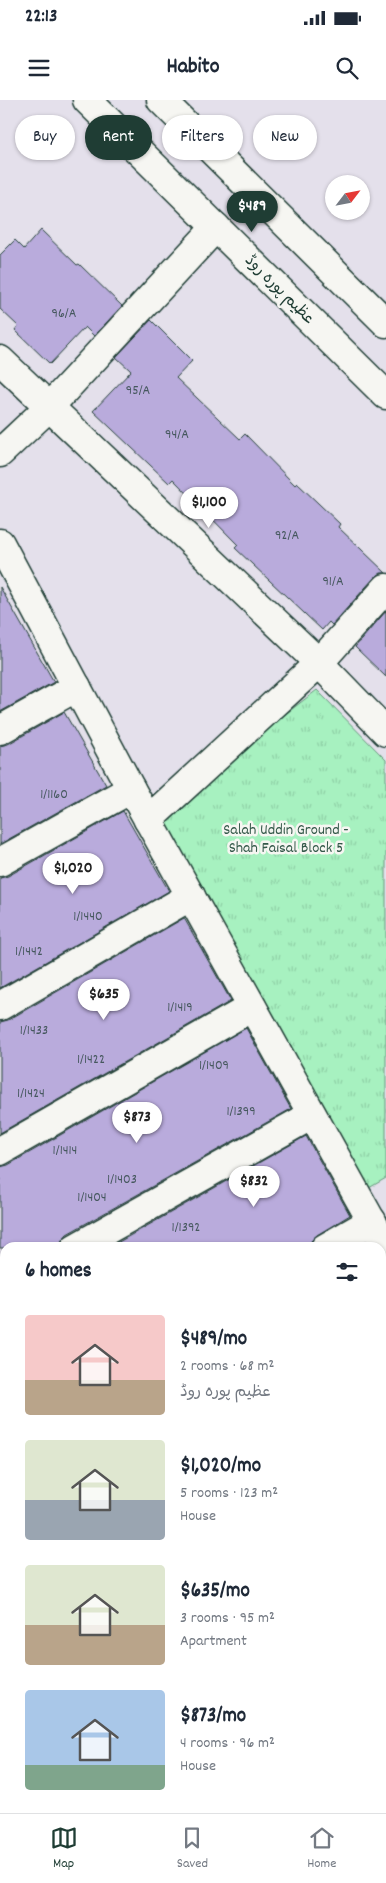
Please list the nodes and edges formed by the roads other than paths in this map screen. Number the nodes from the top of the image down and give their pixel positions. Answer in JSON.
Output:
{"nodes":[{"id":1,"x":87,"y":100,"type":"edge"},
{"id":2,"x":161,"y":100,"type":"edge"},
{"id":3,"x":216,"y":228,"type":"junction"},
{"id":4,"x":386,"y":323,"type":"edge"},
{"id":5,"x":0,"y":360,"type":"edge"},
{"id":6,"x":386,"y":396,"type":"edge"},
{"id":7,"x":50,"y":406,"type":"junction"},
{"id":8,"x":0,"y":453,"type":"edge"},
{"id":9,"x":0,"y":543,"type":"edge"},
{"id":10,"x":7,"y":574,"type":"edge"},
{"id":11,"x":386,"y":588,"type":"edge"},
{"id":12,"x":319,"y":663,"type":"junction"},
{"id":13,"x":77,"y":687,"type":"junction"},
{"id":14,"x":0,"y":730,"type":"edge"},
{"id":15,"x":386,"y":732,"type":"edge"},
{"id":16,"x":131,"y":789,"type":"junction"},
{"id":17,"x":148,"y":820,"type":"junction"},
{"id":18,"x":0,"y":862,"type":"edge"},
{"id":19,"x":191,"y":896,"type":"junction"},
{"id":20,"x":0,"y":1006,"type":"edge"},
{"id":21,"x":252,"y":1007,"type":"junction"},
{"id":22,"x":312,"y":1115,"type":"junction"},
{"id":23,"x":0,"y":1151,"type":"edge"},
{"id":24,"x":372,"y":1221,"type":"junction"},
{"id":25,"x":86,"y":1242,"type":"edge"},
{"id":26,"x":335,"y":1242,"type":"edge"},
{"id":27,"x":383,"y":1242,"type":"edge"}],
"edges":[{"from":1,"to":3,"type":"street","name":"عظیم پورہ روڈ"},
{"from":2,"to":4,"type":"street"},
{"from":3,"to":6,"type":"street","name":"عظیم پورہ روڈ"},
{"from":3,"to":7,"type":"street"},
{"from":5,"to":7,"type":"street"},
{"from":7,"to":8,"type":"street"},
{"from":7,"to":12,"type":"street"},
{"from":9,"to":10,"type":"street"},
{"from":10,"to":13,"type":"street"},
{"from":11,"to":12,"type":"street"},
{"from":12,"to":15,"type":"street"},
{"from":12,"to":17,"type":"street"},
{"from":13,"to":14,"type":"street"},
{"from":13,"to":16,"type":"street"},
{"from":16,"to":17,"type":"street"},
{"from":16,"to":18,"type":"street"},
{"from":17,"to":19,"type":"street"},
{"from":19,"to":20,"type":"street"},
{"from":19,"to":21,"type":"street"},
{"from":21,"to":22,"type":"street"},
{"from":21,"to":23,"type":"street"},
{"from":22,"to":24,"type":"street"},
{"from":22,"to":25,"type":"street"},
{"from":24,"to":26,"type":"street"},
{"from":24,"to":27,"type":"street"}]}
